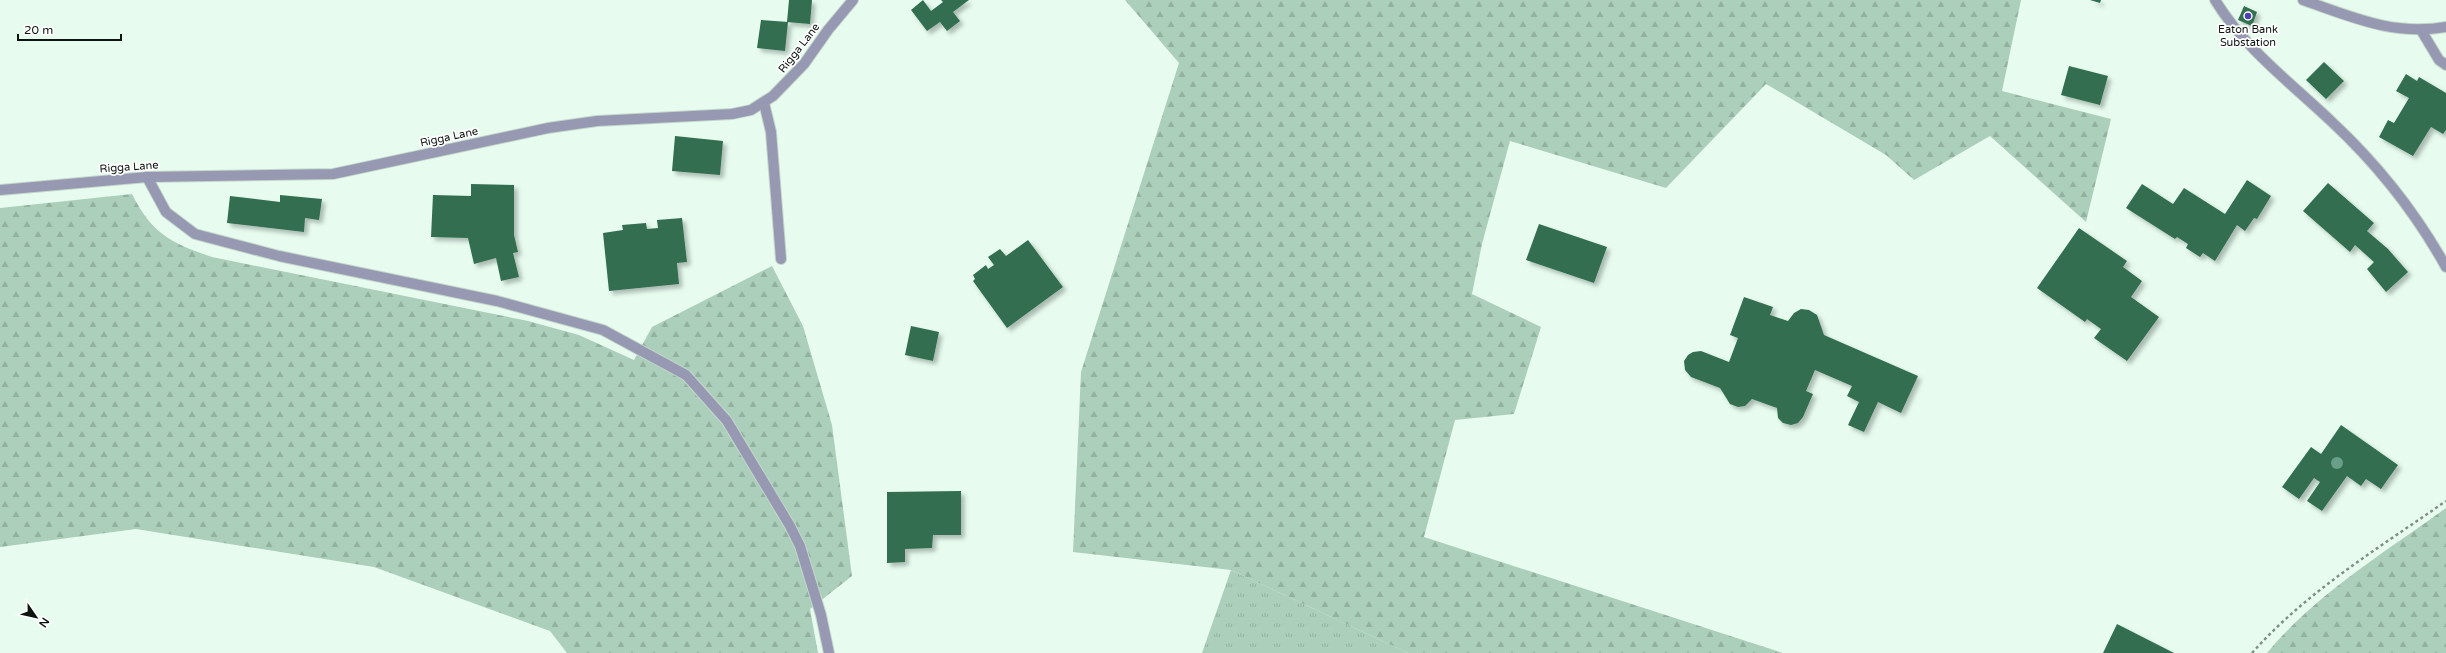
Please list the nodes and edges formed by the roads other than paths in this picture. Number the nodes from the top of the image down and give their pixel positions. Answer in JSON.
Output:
{"nodes":[{"id":1,"x":853,"y":0,"type":"edge"},
{"id":2,"x":2215,"y":0,"type":"edge"},
{"id":3,"x":2303,"y":0,"type":"edge"},
{"id":4,"x":2446,"y":27,"type":"edge"},
{"id":5,"x":2421,"y":30,"type":"junction"},
{"id":6,"x":2446,"y":65,"type":"edge"},
{"id":7,"x":764,"y":103,"type":"junction"},
{"id":8,"x":147,"y":177,"type":"junction"},
{"id":9,"x":0,"y":190,"type":"edge"},
{"id":10,"x":781,"y":259,"type":"dead end"},
{"id":11,"x":2446,"y":267,"type":"edge"},
{"id":12,"x":828,"y":653,"type":"edge"}],
"edges":[{"from":1,"to":7,"type":"street","name":"Rigga Lane"},
{"from":2,"to":11,"type":"street"},
{"from":3,"to":5,"type":"street"},
{"from":4,"to":5,"type":"street"},
{"from":5,"to":6,"type":"street"},
{"from":7,"to":8,"type":"street","name":"Rigga Lane"},
{"from":7,"to":10,"type":"street"},
{"from":8,"to":9,"type":"street","name":"Rigga Lane"},
{"from":8,"to":12,"type":"street"}]}
